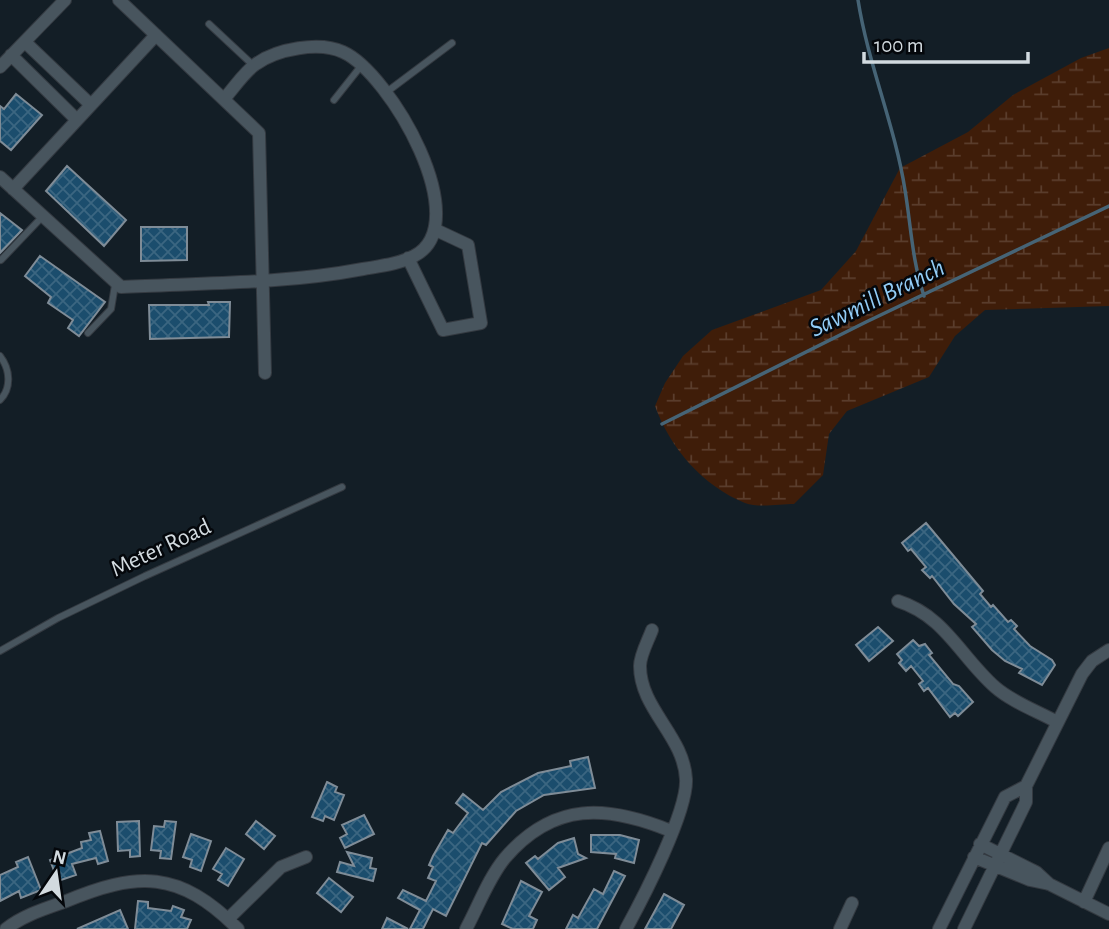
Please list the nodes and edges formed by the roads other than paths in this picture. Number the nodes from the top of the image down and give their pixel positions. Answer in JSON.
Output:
{"nodes":[{"id":1,"x":65,"y":0,"type":"edge"},
{"id":2,"x":119,"y":0,"type":"edge"},
{"id":3,"x":209,"y":24,"type":"dead end"},
{"id":4,"x":156,"y":35,"type":"junction"},
{"id":5,"x":25,"y":42,"type":"junction"},
{"id":6,"x":452,"y":43,"type":"dead end"},
{"id":7,"x":11,"y":55,"type":"junction"},
{"id":8,"x":254,"y":66,"type":"junction"},
{"id":9,"x":361,"y":66,"type":"junction"},
{"id":10,"x":0,"y":67,"type":"edge"},
{"id":11,"x":388,"y":91,"type":"junction"},
{"id":12,"x":224,"y":99,"type":"junction"},
{"id":13,"x":334,"y":100,"type":"dead end"},
{"id":14,"x":91,"y":105,"type":"junction"},
{"id":15,"x":77,"y":120,"type":"junction"},
{"id":16,"x":0,"y":177,"type":"edge"},
{"id":17,"x":13,"y":189,"type":"junction"},
{"id":18,"x":42,"y":217,"type":"junction"},
{"id":19,"x":436,"y":230,"type":"junction"},
{"id":20,"x":408,"y":258,"type":"junction"},
{"id":21,"x":1,"y":260,"type":"edge"},
{"id":22,"x":263,"y":280,"type":"junction"},
{"id":23,"x":115,"y":285,"type":"junction"},
{"id":24,"x":88,"y":333,"type":"dead end"},
{"id":25,"x":0,"y":356,"type":"edge"},
{"id":26,"x":265,"y":373,"type":"dead end"},
{"id":27,"x":0,"y":400,"type":"edge"},
{"id":28,"x":342,"y":487,"type":"dead end"},
{"id":29,"x":898,"y":601,"type":"dead end"},
{"id":30,"x":652,"y":630,"type":"dead end"},
{"id":31,"x":1109,"y":650,"type":"edge"},
{"id":32,"x":0,"y":651,"type":"edge"},
{"id":33,"x":1057,"y":722,"type":"junction"},
{"id":34,"x":1026,"y":786,"type":"junction"},
{"id":35,"x":671,"y":831,"type":"junction"},
{"id":36,"x":980,"y":844,"type":"junction"},
{"id":37,"x":1109,"y":848,"type":"edge"},
{"id":38,"x":1000,"y":855,"type":"junction"},
{"id":39,"x":306,"y":857,"type":"dead end"},
{"id":40,"x":974,"y":857,"type":"junction"},
{"id":41,"x":994,"y":867,"type":"junction"},
{"id":42,"x":1049,"y":884,"type":"junction"},
{"id":43,"x":1084,"y":902,"type":"junction"},
{"id":44,"x":852,"y":903,"type":"dead end"},
{"id":45,"x":1109,"y":914,"type":"edge"},
{"id":46,"x":228,"y":919,"type":"junction"},
{"id":47,"x":6,"y":929,"type":"edge"},
{"id":48,"x":238,"y":929,"type":"edge"},
{"id":49,"x":466,"y":929,"type":"edge"},
{"id":50,"x":626,"y":929,"type":"edge"},
{"id":51,"x":840,"y":929,"type":"edge"},
{"id":52,"x":939,"y":929,"type":"edge"},
{"id":53,"x":964,"y":929,"type":"edge"}],
"edges":[{"from":1,"to":5,"type":"street"},
{"from":2,"to":4,"type":"street"},
{"from":3,"to":8,"type":"lane"},
{"from":4,"to":12,"type":"street"},
{"from":4,"to":14,"type":"street"},
{"from":5,"to":7,"type":"street"},
{"from":5,"to":14,"type":"street"},
{"from":6,"to":11,"type":"lane"},
{"from":7,"to":10,"type":"street"},
{"from":7,"to":15,"type":"street"},
{"from":8,"to":9,"type":"street"},
{"from":8,"to":12,"type":"street"},
{"from":9,"to":11,"type":"street"},
{"from":9,"to":13,"type":"lane"},
{"from":11,"to":19,"type":"street"},
{"from":12,"to":22,"type":"street"},
{"from":14,"to":15,"type":"street"},
{"from":15,"to":17,"type":"street"},
{"from":16,"to":17,"type":"street"},
{"from":17,"to":18,"type":"street"},
{"from":18,"to":21,"type":"lane"},
{"from":18,"to":23,"type":"street"},
{"from":19,"to":20,"type":"street"},
{"from":19,"to":20,"type":"street"},
{"from":20,"to":22,"type":"street"},
{"from":22,"to":23,"type":"street"},
{"from":22,"to":26,"type":"street"},
{"from":23,"to":24,"type":"lane"},
{"from":25,"to":27,"type":"lane"},
{"from":28,"to":32,"type":"lane","name":"Meter Road"},
{"from":29,"to":33,"type":"street"},
{"from":30,"to":35,"type":"street"},
{"from":31,"to":33,"type":"street"},
{"from":33,"to":34,"type":"street"},
{"from":34,"to":36,"type":"street"},
{"from":34,"to":38,"type":"street"},
{"from":35,"to":49,"type":"street"},
{"from":35,"to":50,"type":"street"},
{"from":36,"to":38,"type":"street"},
{"from":36,"to":40,"type":"street"},
{"from":37,"to":43,"type":"street"},
{"from":38,"to":41,"type":"street"},
{"from":38,"to":42,"type":"street"},
{"from":39,"to":46,"type":"street"},
{"from":40,"to":41,"type":"street"},
{"from":40,"to":52,"type":"street"},
{"from":41,"to":42,"type":"street"},
{"from":41,"to":53,"type":"street"},
{"from":42,"to":43,"type":"street"},
{"from":43,"to":45,"type":"street"},
{"from":44,"to":51,"type":"street"},
{"from":46,"to":47,"type":"street"},
{"from":46,"to":48,"type":"street"}]}
